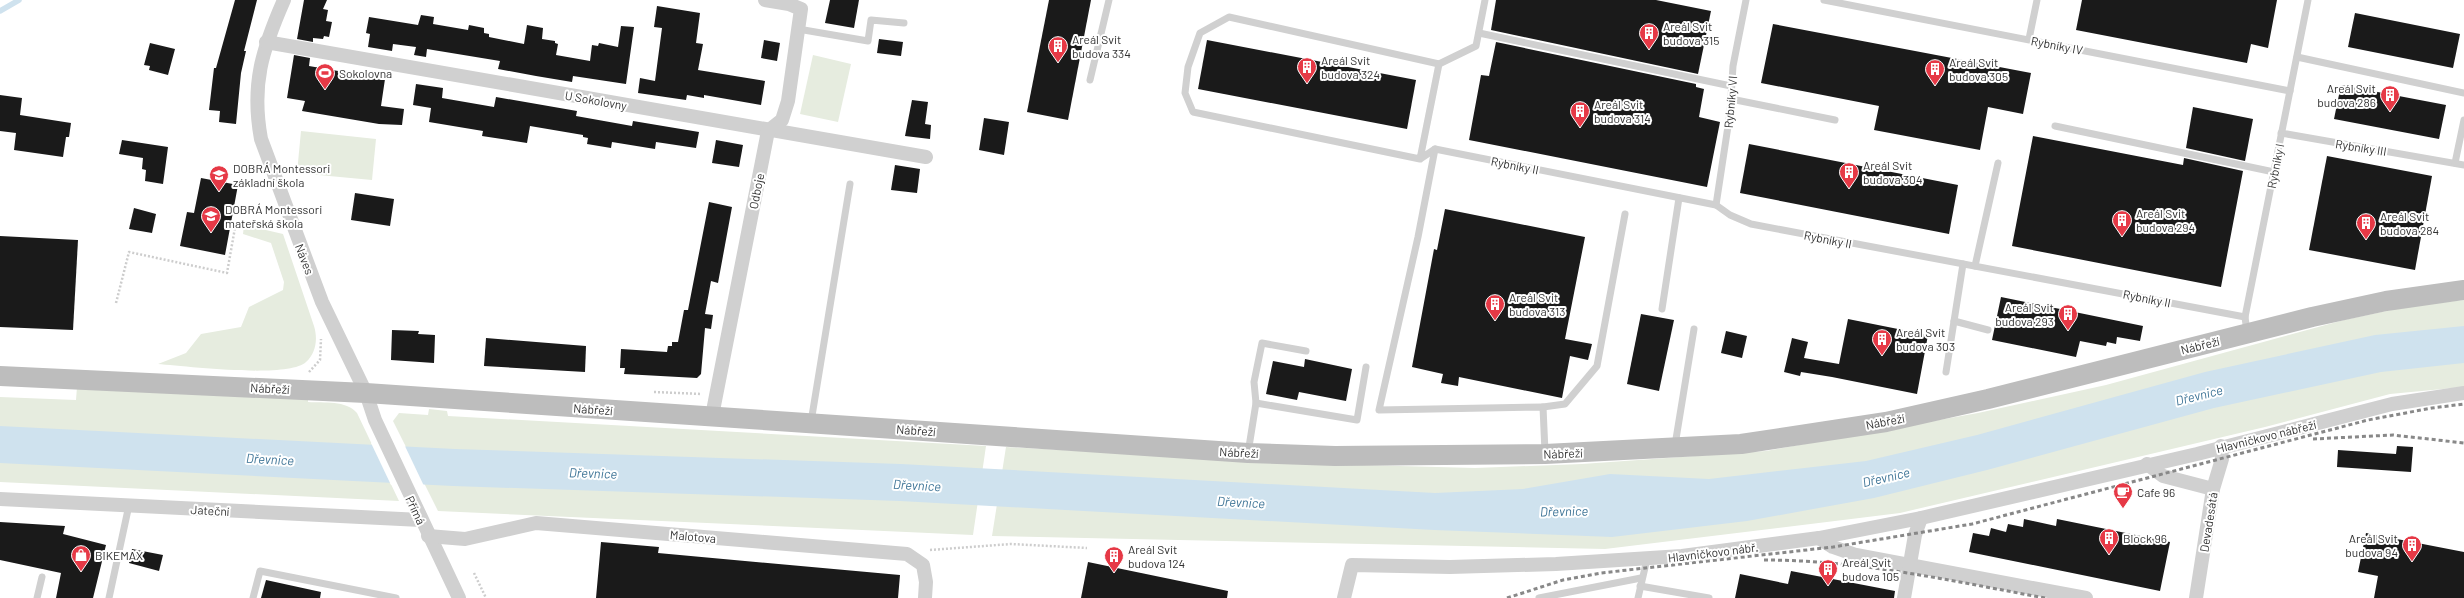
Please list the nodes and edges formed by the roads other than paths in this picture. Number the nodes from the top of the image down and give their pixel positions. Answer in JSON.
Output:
{"nodes":[{"id":1,"x":284,"y":0,"type":"edge"},
{"id":2,"x":765,"y":0,"type":"edge"},
{"id":3,"x":1109,"y":0,"type":"edge"},
{"id":4,"x":1485,"y":0,"type":"edge"},
{"id":5,"x":1746,"y":0,"type":"edge"},
{"id":6,"x":1824,"y":0,"type":"edge"},
{"id":7,"x":2037,"y":0,"type":"edge"},
{"id":8,"x":2308,"y":0,"type":"edge"},
{"id":9,"x":904,"y":23,"type":"dead end"},
{"id":10,"x":798,"y":29,"type":"junction"},
{"id":11,"x":1478,"y":33,"type":"junction"},
{"id":12,"x":2029,"y":39,"type":"junction"},
{"id":13,"x":266,"y":42,"type":"junction"},
{"id":14,"x":2297,"y":57,"type":"junction"},
{"id":15,"x":1439,"y":64,"type":"junction"},
{"id":16,"x":1090,"y":80,"type":"dead end"},
{"id":17,"x":1732,"y":86,"type":"junction"},
{"id":18,"x":2290,"y":91,"type":"junction"},
{"id":19,"x":2464,"y":93,"type":"edge"},
{"id":20,"x":1730,"y":99,"type":"junction"},
{"id":21,"x":1835,"y":120,"type":"dead end"},
{"id":22,"x":2464,"y":120,"type":"edge"},
{"id":23,"x":2055,"y":126,"type":"dead end"},
{"id":24,"x":768,"y":131,"type":"junction"},
{"id":25,"x":2281,"y":133,"type":"junction"},
{"id":26,"x":1435,"y":149,"type":"junction"},
{"id":27,"x":926,"y":157,"type":"dead end"},
{"id":28,"x":1420,"y":159,"type":"junction"},
{"id":29,"x":1998,"y":162,"type":"dead end"},
{"id":30,"x":2455,"y":163,"type":"junction"},
{"id":31,"x":2464,"y":165,"type":"edge"},
{"id":32,"x":2274,"y":172,"type":"junction"},
{"id":33,"x":850,"y":184,"type":"dead end"},
{"id":34,"x":1679,"y":198,"type":"junction"},
{"id":35,"x":1716,"y":205,"type":"junction"},
{"id":36,"x":1625,"y":214,"type":"dead end"},
{"id":37,"x":1963,"y":264,"type":"junction"},
{"id":38,"x":1975,"y":266,"type":"junction"},
{"id":39,"x":2464,"y":290,"type":"edge"},
{"id":40,"x":1662,"y":309,"type":"dead end"},
{"id":41,"x":1954,"y":321,"type":"junction"},
{"id":42,"x":2246,"y":325,"type":"junction"},
{"id":43,"x":1694,"y":329,"type":"dead end"},
{"id":44,"x":1988,"y":330,"type":"dead end"},
{"id":45,"x":1306,"y":351,"type":"dead end"},
{"id":46,"x":1366,"y":367,"type":"dead end"},
{"id":47,"x":1946,"y":372,"type":"dead end"},
{"id":48,"x":0,"y":376,"type":"edge"},
{"id":49,"x":2464,"y":392,"type":"edge"},
{"id":50,"x":366,"y":394,"type":"junction"},
{"id":51,"x":1256,"y":404,"type":"junction"},
{"id":52,"x":1543,"y":407,"type":"junction"},
{"id":53,"x":712,"y":416,"type":"junction"},
{"id":54,"x":375,"y":420,"type":"joint"},
{"id":55,"x":811,"y":423,"type":"junction"},
{"id":56,"x":2221,"y":446,"type":"junction"},
{"id":57,"x":1675,"y":449,"type":"junction"},
{"id":58,"x":1248,"y":453,"type":"junction"},
{"id":59,"x":1546,"y":454,"type":"junction"},
{"id":60,"x":2147,"y":464,"type":"junction"},
{"id":61,"x":2068,"y":482,"type":"joint"},
{"id":62,"x":2213,"y":488,"type":"junction"},
{"id":63,"x":0,"y":499,"type":"edge"},
{"id":64,"x":129,"y":506,"type":"junction"},
{"id":65,"x":1921,"y":518,"type":"junction"},
{"id":66,"x":421,"y":520,"type":"junction"},
{"id":67,"x":428,"y":536,"type":"junction"},
{"id":68,"x":1819,"y":538,"type":"junction"},
{"id":69,"x":1647,"y":559,"type":"junction"},
{"id":70,"x":1911,"y":564,"type":"junction"},
{"id":71,"x":42,"y":577,"type":"dead end"},
{"id":72,"x":1641,"y":582,"type":"junction"},
{"id":73,"x":38,"y":598,"type":"edge"},
{"id":74,"x":108,"y":598,"type":"edge"},
{"id":75,"x":253,"y":598,"type":"edge"},
{"id":76,"x":396,"y":598,"type":"edge"},
{"id":77,"x":459,"y":598,"type":"edge"},
{"id":78,"x":925,"y":598,"type":"edge"},
{"id":79,"x":1344,"y":598,"type":"edge"},
{"id":80,"x":1539,"y":598,"type":"edge"},
{"id":81,"x":1638,"y":598,"type":"edge"},
{"id":82,"x":1709,"y":598,"type":"edge"},
{"id":83,"x":1904,"y":598,"type":"edge"},
{"id":84,"x":2086,"y":598,"type":"edge"},
{"id":85,"x":2196,"y":598,"type":"edge"}],
"edges":[{"from":1,"to":13,"type":"street","name":"Náves"},
{"from":2,"to":10,"type":"street"},
{"from":3,"to":16,"type":"lane"},
{"from":4,"to":11,"type":"lane"},
{"from":5,"to":17,"type":"lane","name":"Rybníky VI"},
{"from":6,"to":12,"type":"lane","name":"Rybníky IV"},
{"from":7,"to":12,"type":"lane"},
{"from":8,"to":14,"type":"lane","name":"Rybníky I"},
{"from":9,"to":10,"type":"lane"},
{"from":10,"to":24,"type":"street"},
{"from":11,"to":15,"type":"lane"},
{"from":11,"to":17,"type":"lane"},
{"from":12,"to":18,"type":"lane","name":"Rybníky IV"},
{"from":13,"to":24,"type":"street","name":"U Sokolovny"},
{"from":13,"to":50,"type":"street","name":"Náves"},
{"from":14,"to":18,"type":"lane","name":"Rybníky I"},
{"from":14,"to":19,"type":"lane"},
{"from":15,"to":28,"type":"lane"},
{"from":15,"to":28,"type":"lane"},
{"from":17,"to":20,"type":"lane","name":"Rybníky VI"},
{"from":18,"to":25,"type":"lane","name":"Rybníky I"},
{"from":20,"to":21,"type":"lane"},
{"from":20,"to":35,"type":"lane","name":"Rybníky VI"},
{"from":22,"to":30,"type":"lane"},
{"from":23,"to":32,"type":"lane"},
{"from":24,"to":27,"type":"street","name":"U Sokolovny"},
{"from":24,"to":53,"type":"street","name":"Odboje"},
{"from":25,"to":30,"type":"lane","name":"Rybníky III"},
{"from":25,"to":32,"type":"lane","name":"Rybníky I"},
{"from":26,"to":28,"type":"lane"},
{"from":26,"to":34,"type":"lane","name":"Rybníky II"},
{"from":26,"to":52,"type":"lane"},
{"from":29,"to":38,"type":"lane"},
{"from":30,"to":31,"type":"lane","name":"Rybníky III"},
{"from":32,"to":42,"type":"lane","name":"Rybníky I"},
{"from":33,"to":55,"type":"lane"},
{"from":34,"to":35,"type":"lane","name":"Rybníky II"},
{"from":34,"to":40,"type":"lane"},
{"from":35,"to":37,"type":"lane","name":"Rybníky II"},
{"from":36,"to":52,"type":"lane"},
{"from":37,"to":38,"type":"lane","name":"Rybníky II"},
{"from":37,"to":41,"type":"lane"},
{"from":38,"to":42,"type":"lane","name":"Rybníky II"},
{"from":39,"to":42,"type":"street","name":"Nábřeží"},
{"from":41,"to":44,"type":"lane"},
{"from":41,"to":47,"type":"lane"},
{"from":42,"to":57,"type":"street","name":"Nábřeží"},
{"from":43,"to":57,"type":"lane"},
{"from":45,"to":51,"type":"lane"},
{"from":46,"to":51,"type":"lane"},
{"from":48,"to":50,"type":"street","name":"Nábřeží"},
{"from":49,"to":56,"type":"street","name":"Hlavničkovo nábřeží"},
{"from":50,"to":53,"type":"street","name":"Nábřeží"},
{"from":50,"to":54,"type":"street","name":"Náves"},
{"from":51,"to":58,"type":"lane"},
{"from":52,"to":59,"type":"lane"},
{"from":53,"to":55,"type":"street","name":"Nábřeží"},
{"from":54,"to":66,"type":"street","name":"Přímá"},
{"from":55,"to":58,"type":"street","name":"Nábřeží"},
{"from":56,"to":60,"type":"street","name":"Hlavničkovo nábřeží"},
{"from":56,"to":62,"type":"street","name":"Devadesátá"},
{"from":57,"to":59,"type":"street","name":"Nábřeží"},
{"from":58,"to":59,"type":"street","name":"Nábřeží"},
{"from":60,"to":61,"type":"street","name":"Hlavničkovo nábřeží"},
{"from":60,"to":62,"type":"street"},
{"from":61,"to":65,"type":"street","name":"Hlavničkovo nábř."},
{"from":62,"to":85,"type":"street","name":"Devadesátá"},
{"from":63,"to":64,"type":"street","name":"Jateční"},
{"from":64,"to":66,"type":"street","name":"Jateční"},
{"from":64,"to":74,"type":"lane"},
{"from":65,"to":68,"type":"street","name":"Hlavničkovo nábř."},
{"from":65,"to":70,"type":"street"},
{"from":66,"to":67,"type":"street","name":"Přímá"},
{"from":67,"to":77,"type":"street","name":"Přímá"},
{"from":67,"to":78,"type":"street","name":"Malotova"},
{"from":68,"to":69,"type":"street","name":"Hlavničkovo nábř."},
{"from":68,"to":70,"type":"street"},
{"from":69,"to":72,"type":"lane"},
{"from":69,"to":79,"type":"street","name":"Hlavničkovo nábř."},
{"from":70,"to":83,"type":"street"},
{"from":70,"to":84,"type":"street"},
{"from":71,"to":73,"type":"lane"},
{"from":72,"to":80,"type":"lane"},
{"from":72,"to":81,"type":"lane"},
{"from":72,"to":82,"type":"lane"},
{"from":75,"to":76,"type":"lane"}]}
